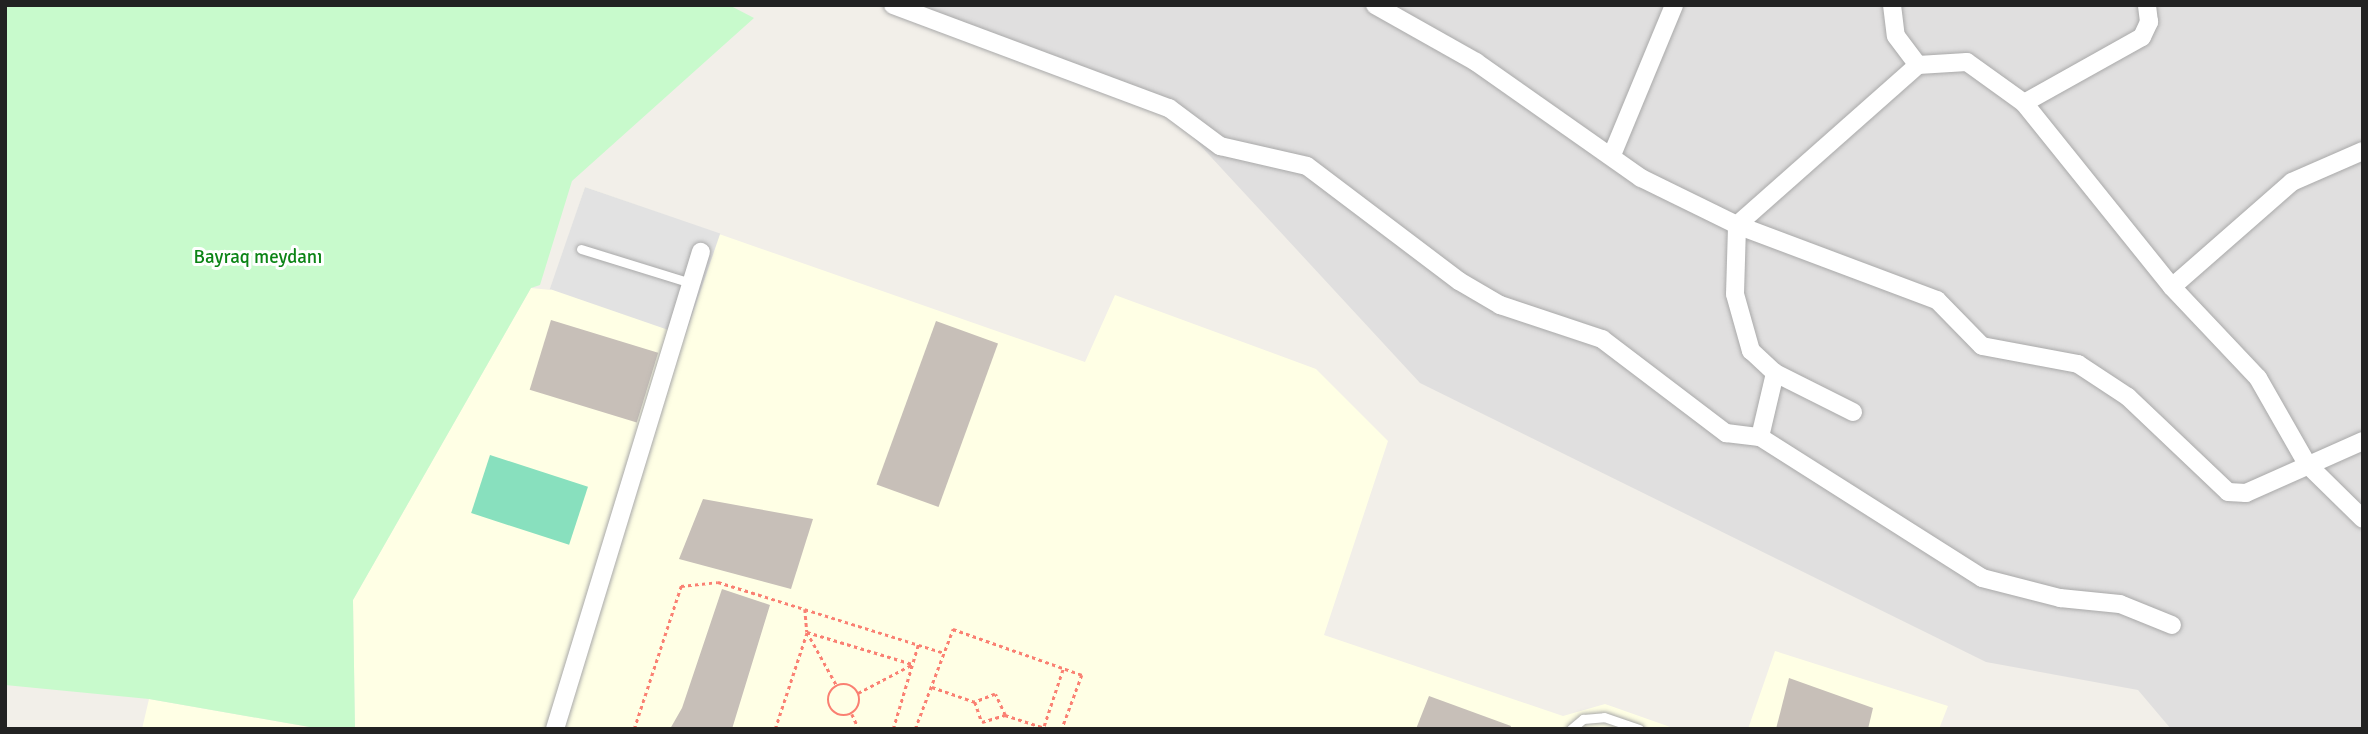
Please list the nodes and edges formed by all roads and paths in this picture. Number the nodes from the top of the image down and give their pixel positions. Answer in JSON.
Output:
{"nodes":[{"id":1,"x":893,"y":5,"type":"edge"},
{"id":2,"x":1674,"y":5,"type":"edge"},
{"id":3,"x":1892,"y":5,"type":"edge"},
{"id":4,"x":2147,"y":5,"type":"edge"},
{"id":5,"x":1386,"y":7,"type":"edge"},
{"id":6,"x":1918,"y":65,"type":"junction"},
{"id":7,"x":2024,"y":103,"type":"junction"},
{"id":8,"x":2363,"y":151,"type":"edge"},
{"id":9,"x":1612,"y":155,"type":"junction"},
{"id":10,"x":1737,"y":225,"type":"junction"},
{"id":11,"x":581,"y":249,"type":"dead end"},
{"id":12,"x":701,"y":252,"type":"dead end"},
{"id":13,"x":691,"y":283,"type":"junction"},
{"id":14,"x":2172,"y":287,"type":"junction"},
{"id":15,"x":1776,"y":373,"type":"junction"},
{"id":16,"x":1853,"y":412,"type":"dead end"},
{"id":17,"x":1760,"y":437,"type":"junction"},
{"id":18,"x":2363,"y":441,"type":"edge"},
{"id":19,"x":2307,"y":464,"type":"junction"},
{"id":20,"x":2363,"y":519,"type":"edge"},
{"id":21,"x":806,"y":610,"type":"junction"},
{"id":22,"x":2172,"y":625,"type":"dead end"},
{"id":23,"x":807,"y":632,"type":"junction"},
{"id":24,"x":918,"y":645,"type":"junction"},
{"id":25,"x":944,"y":653,"type":"junction"},
{"id":26,"x":912,"y":664,"type":"junction"},
{"id":27,"x":1063,"y":668,"type":"junction"},
{"id":28,"x":837,"y":686,"type":"junction"},
{"id":29,"x":930,"y":687,"type":"junction"},
{"id":30,"x":858,"y":693,"type":"junction"},
{"id":31,"x":975,"y":702,"type":"junction"},
{"id":32,"x":852,"y":714,"type":"junction"},
{"id":33,"x":1005,"y":715,"type":"junction"},
{"id":34,"x":1044,"y":728,"type":"edge"},
{"id":35,"x":555,"y":729,"type":"edge"},
{"id":36,"x":634,"y":729,"type":"edge"},
{"id":37,"x":775,"y":729,"type":"edge"},
{"id":38,"x":859,"y":729,"type":"edge"},
{"id":39,"x":893,"y":729,"type":"edge"},
{"id":40,"x":915,"y":729,"type":"edge"},
{"id":41,"x":1062,"y":729,"type":"edge"},
{"id":42,"x":1571,"y":729,"type":"edge"},
{"id":43,"x":1639,"y":729,"type":"edge"}],
"edges":[{"from":1,"to":17,"type":"street"},
{"from":2,"to":9,"type":"street"},
{"from":3,"to":6,"type":"street"},
{"from":4,"to":7,"type":"street"},
{"from":5,"to":9,"type":"street"},
{"from":6,"to":7,"type":"street"},
{"from":6,"to":10,"type":"street"},
{"from":7,"to":14,"type":"street"},
{"from":8,"to":14,"type":"street"},
{"from":9,"to":10,"type":"street"},
{"from":10,"to":15,"type":"street"},
{"from":10,"to":19,"type":"street"},
{"from":11,"to":13,"type":"lane"},
{"from":12,"to":13,"type":"street"},
{"from":13,"to":35,"type":"street"},
{"from":14,"to":19,"type":"street"},
{"from":15,"to":16,"type":"street"},
{"from":15,"to":17,"type":"street"},
{"from":17,"to":22,"type":"street"},
{"from":18,"to":19,"type":"street"},
{"from":19,"to":20,"type":"street"},
{"from":21,"to":23,"type":"path"},
{"from":21,"to":24,"type":"path"},
{"from":21,"to":36,"type":"path"},
{"from":23,"to":26,"type":"path"},
{"from":23,"to":28,"type":"path"},
{"from":23,"to":37,"type":"path"},
{"from":24,"to":25,"type":"path"},
{"from":24,"to":26,"type":"path"},
{"from":25,"to":27,"type":"path"},
{"from":25,"to":29,"type":"path"},
{"from":26,"to":30,"type":"path"},
{"from":26,"to":39,"type":"path"},
{"from":27,"to":34,"type":"path"},
{"from":27,"to":41,"type":"path"},
{"from":28,"to":30,"type":"path"},
{"from":28,"to":32,"type":"path"},
{"from":29,"to":31,"type":"path"},
{"from":29,"to":40,"type":"path"},
{"from":30,"to":32,"type":"path"},
{"from":31,"to":33,"type":"path"},
{"from":31,"to":33,"type":"path"},
{"from":32,"to":38,"type":"path"},
{"from":33,"to":34,"type":"path"},
{"from":42,"to":43,"type":"lane"}]}
